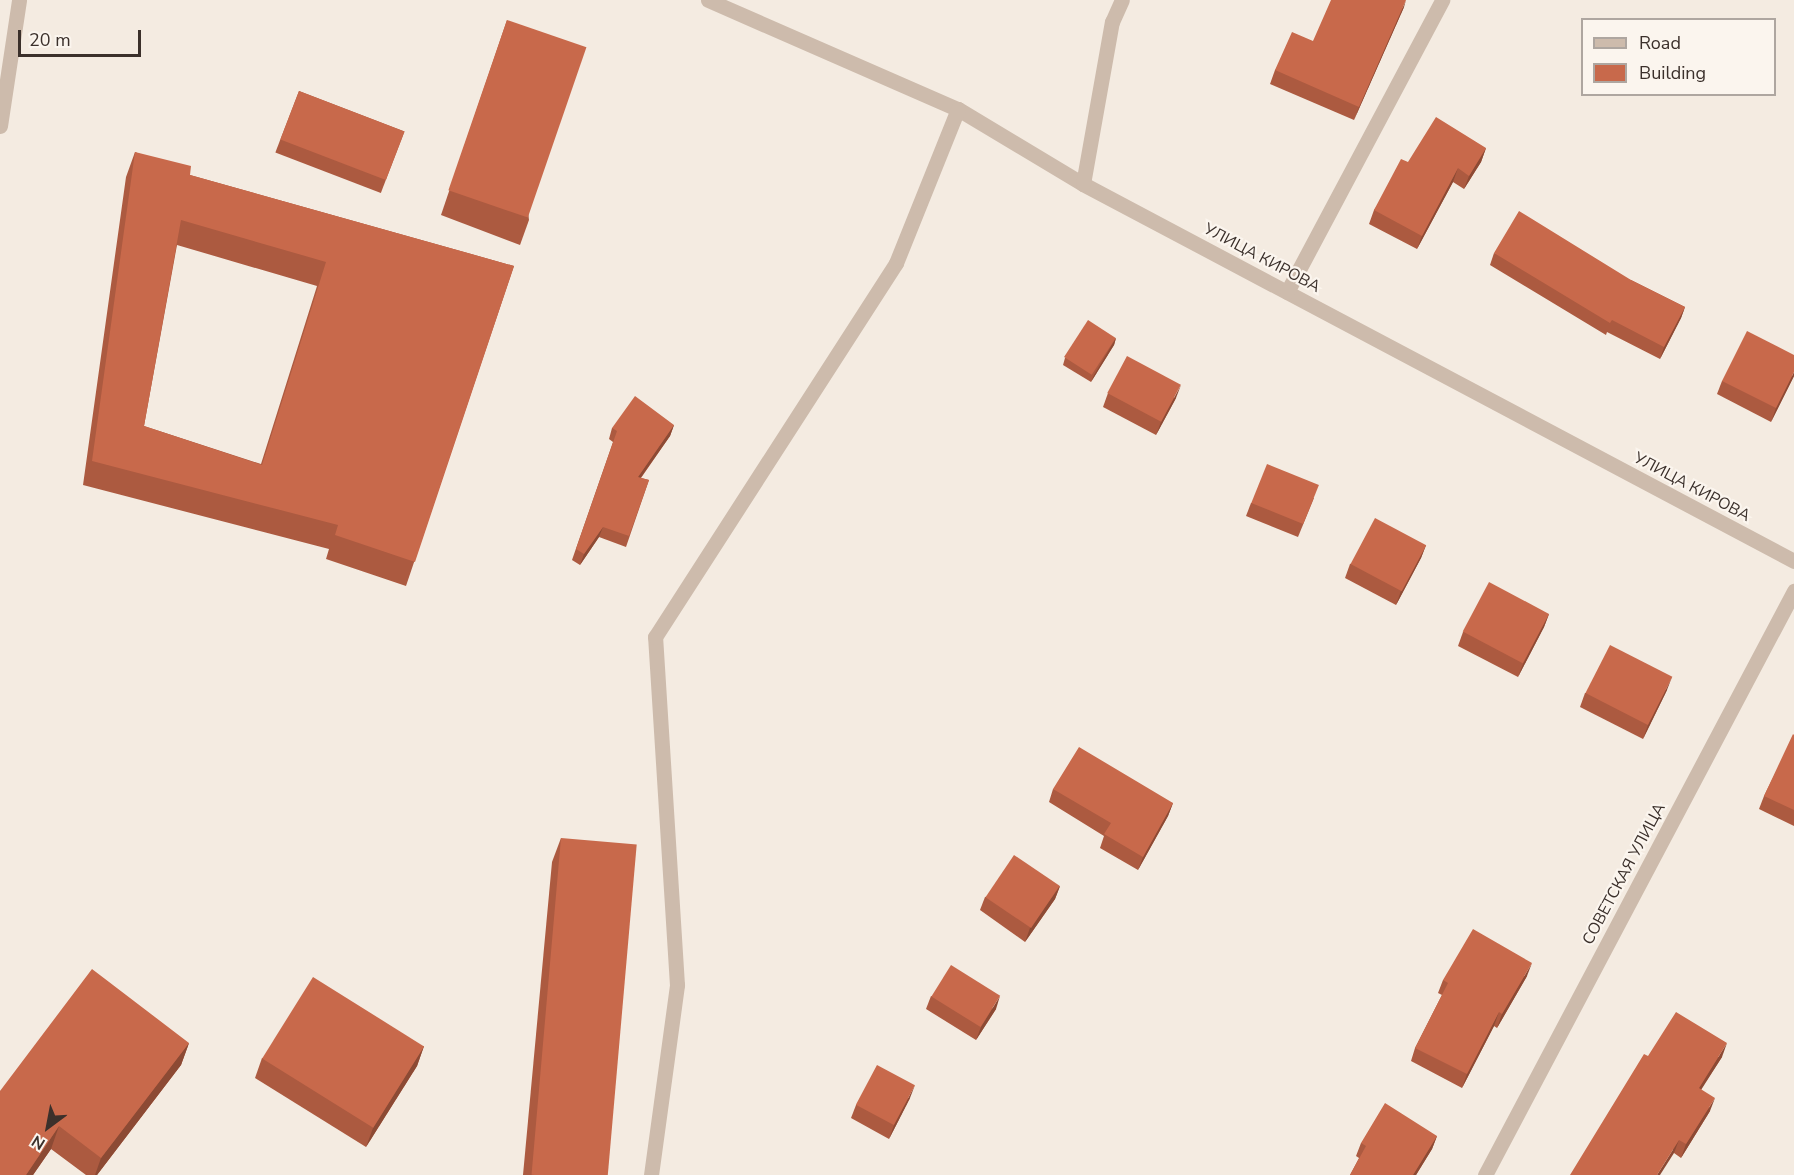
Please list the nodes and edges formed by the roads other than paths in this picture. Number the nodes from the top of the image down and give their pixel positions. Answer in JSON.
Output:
{"nodes":[{"id":1,"x":19,"y":0,"type":"edge"},
{"id":2,"x":708,"y":0,"type":"edge"},
{"id":3,"x":1122,"y":0,"type":"edge"},
{"id":4,"x":1442,"y":0,"type":"edge"},
{"id":5,"x":958,"y":109,"type":"junction"},
{"id":6,"x":0,"y":126,"type":"edge"},
{"id":7,"x":1083,"y":184,"type":"junction"},
{"id":8,"x":1287,"y":292,"type":"junction"},
{"id":9,"x":1794,"y":561,"type":"edge"},
{"id":10,"x":1794,"y":591,"type":"edge"},
{"id":11,"x":651,"y":1175,"type":"edge"},
{"id":12,"x":1485,"y":1175,"type":"edge"}],
"edges":[{"from":1,"to":6,"type":"street"},
{"from":2,"to":5,"type":"street","name":"УЛИЦА КИРОВА"},
{"from":3,"to":7,"type":"street"},
{"from":4,"to":8,"type":"street"},
{"from":5,"to":7,"type":"street","name":"УЛИЦА КИРОВА"},
{"from":5,"to":11,"type":"street"},
{"from":7,"to":8,"type":"street","name":"УЛИЦА КИРОВА"},
{"from":8,"to":9,"type":"street","name":"УЛИЦА КИРОВА"},
{"from":10,"to":12,"type":"street","name":"СОВЕТСКАЯ УЛИЦА"}]}
